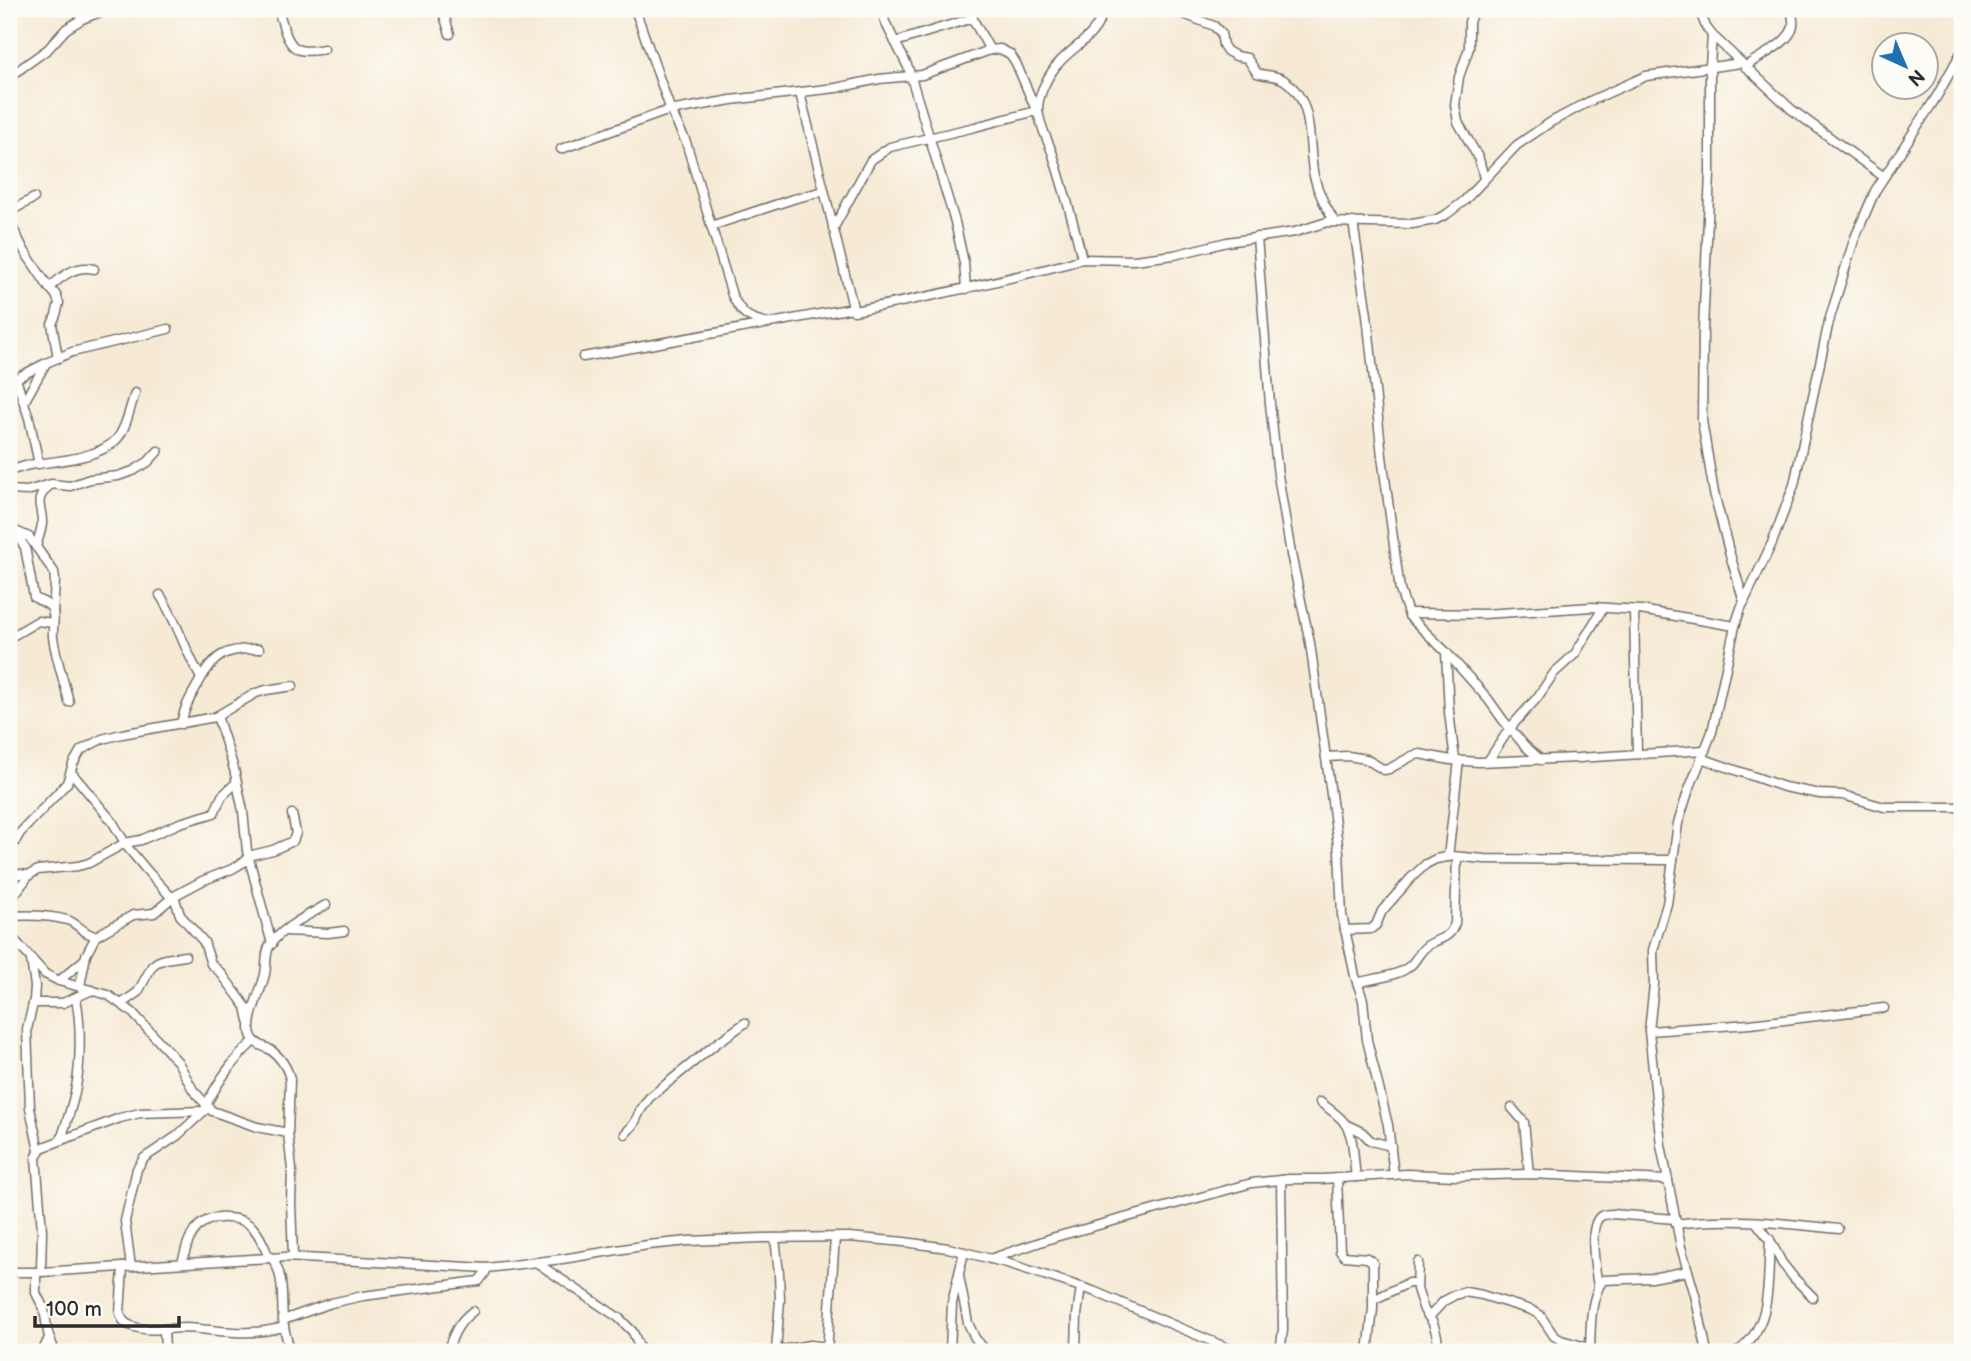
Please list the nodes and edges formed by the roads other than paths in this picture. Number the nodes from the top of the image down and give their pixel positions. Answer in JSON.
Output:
{"nodes":[{"id":1,"x":115,"y":9,"type":"edge"},
{"id":2,"x":278,"y":9,"type":"edge"},
{"id":3,"x":444,"y":9,"type":"edge"},
{"id":4,"x":635,"y":9,"type":"edge"},
{"id":5,"x":881,"y":9,"type":"edge"},
{"id":6,"x":967,"y":9,"type":"edge"},
{"id":7,"x":1103,"y":9,"type":"edge"},
{"id":8,"x":1171,"y":9,"type":"edge"},
{"id":9,"x":1474,"y":9,"type":"edge"},
{"id":10,"x":1699,"y":9,"type":"edge"},
{"id":11,"x":1791,"y":9,"type":"edge"},
{"id":12,"x":973,"y":18,"type":"junction"},
{"id":13,"x":450,"y":34,"type":"dead end"},
{"id":14,"x":1712,"y":35,"type":"junction"},
{"id":15,"x":895,"y":41,"type":"junction"},
{"id":16,"x":324,"y":49,"type":"dead end"},
{"id":17,"x":990,"y":50,"type":"junction"},
{"id":18,"x":1962,"y":51,"type":"edge"},
{"id":19,"x":1743,"y":65,"type":"junction"},
{"id":20,"x":1710,"y":66,"type":"junction"},
{"id":21,"x":911,"y":76,"type":"junction"},
{"id":22,"x":9,"y":78,"type":"edge"},
{"id":23,"x":800,"y":93,"type":"junction"},
{"id":24,"x":671,"y":111,"type":"junction"},
{"id":25,"x":1037,"y":114,"type":"junction"},
{"id":26,"x":928,"y":138,"type":"junction"},
{"id":27,"x":561,"y":149,"type":"dead end"},
{"id":28,"x":1884,"y":177,"type":"junction"},
{"id":29,"x":1484,"y":178,"type":"junction"},
{"id":30,"x":824,"y":191,"type":"junction"},
{"id":31,"x":34,"y":198,"type":"dead end"},
{"id":32,"x":9,"y":212,"type":"edge"},
{"id":33,"x":9,"y":221,"type":"edge"},
{"id":34,"x":1334,"y":221,"type":"junction"},
{"id":35,"x":1353,"y":222,"type":"junction"},
{"id":36,"x":711,"y":226,"type":"junction"},
{"id":37,"x":833,"y":229,"type":"junction"},
{"id":38,"x":1257,"y":237,"type":"junction"},
{"id":39,"x":1082,"y":259,"type":"junction"},
{"id":40,"x":94,"y":269,"type":"dead end"},
{"id":41,"x":49,"y":288,"type":"junction"},
{"id":42,"x":967,"y":289,"type":"junction"},
{"id":43,"x":853,"y":308,"type":"junction"},
{"id":44,"x":768,"y":323,"type":"junction"},
{"id":45,"x":168,"y":329,"type":"dead end"},
{"id":46,"x":583,"y":357,"type":"dead end"},
{"id":47,"x":58,"y":358,"type":"junction"},
{"id":48,"x":46,"y":363,"type":"junction"},
{"id":49,"x":12,"y":380,"type":"edge"},
{"id":50,"x":135,"y":393,"type":"dead end"},
{"id":51,"x":24,"y":402,"type":"junction"},
{"id":52,"x":158,"y":451,"type":"dead end"},
{"id":53,"x":39,"y":464,"type":"junction"},
{"id":54,"x":9,"y":471,"type":"edge"},
{"id":55,"x":51,"y":484,"type":"junction"},
{"id":56,"x":9,"y":489,"type":"edge"},
{"id":57,"x":11,"y":527,"type":"edge"},
{"id":58,"x":36,"y":547,"type":"junction"},
{"id":59,"x":160,"y":595,"type":"dead end"},
{"id":60,"x":1744,"y":602,"type":"junction"},
{"id":61,"x":1603,"y":608,"type":"junction"},
{"id":62,"x":1634,"y":610,"type":"junction"},
{"id":63,"x":1409,"y":613,"type":"junction"},
{"id":64,"x":53,"y":618,"type":"junction"},
{"id":65,"x":1735,"y":626,"type":"junction"},
{"id":66,"x":9,"y":638,"type":"edge"},
{"id":67,"x":259,"y":649,"type":"dead end"},
{"id":68,"x":1446,"y":652,"type":"junction"},
{"id":69,"x":201,"y":678,"type":"junction"},
{"id":70,"x":293,"y":686,"type":"dead end"},
{"id":71,"x":69,"y":702,"type":"dead end"},
{"id":72,"x":217,"y":716,"type":"junction"},
{"id":73,"x":181,"y":724,"type":"junction"},
{"id":74,"x":1510,"y":729,"type":"junction"},
{"id":75,"x":1637,"y":754,"type":"junction"},
{"id":76,"x":1703,"y":754,"type":"junction"},
{"id":77,"x":1326,"y":757,"type":"junction"},
{"id":78,"x":1457,"y":760,"type":"junction"},
{"id":79,"x":1541,"y":760,"type":"junction"},
{"id":80,"x":1489,"y":761,"type":"junction"},
{"id":81,"x":71,"y":772,"type":"junction"},
{"id":82,"x":237,"y":782,"type":"junction"},
{"id":83,"x":1962,"y":807,"type":"edge"},
{"id":84,"x":292,"y":814,"type":"dead end"},
{"id":85,"x":125,"y":843,"type":"junction"},
{"id":86,"x":9,"y":852,"type":"edge"},
{"id":87,"x":1453,"y":857,"type":"junction"},
{"id":88,"x":248,"y":858,"type":"junction"},
{"id":89,"x":1672,"y":860,"type":"junction"},
{"id":90,"x":9,"y":873,"type":"edge"},
{"id":91,"x":29,"y":875,"type":"junction"},
{"id":92,"x":173,"y":897,"type":"junction"},
{"id":93,"x":9,"y":902,"type":"edge"},
{"id":94,"x":326,"y":905,"type":"dead end"},
{"id":95,"x":9,"y":916,"type":"edge"},
{"id":96,"x":1345,"y":930,"type":"junction"},
{"id":97,"x":286,"y":931,"type":"junction"},
{"id":98,"x":344,"y":931,"type":"dead end"},
{"id":99,"x":9,"y":934,"type":"edge"},
{"id":100,"x":96,"y":936,"type":"junction"},
{"id":101,"x":272,"y":944,"type":"junction"},
{"id":102,"x":185,"y":956,"type":"dead end"},
{"id":103,"x":85,"y":959,"type":"junction"},
{"id":104,"x":31,"y":960,"type":"junction"},
{"id":105,"x":59,"y":981,"type":"junction"},
{"id":106,"x":1357,"y":983,"type":"junction"},
{"id":107,"x":80,"y":986,"type":"junction"},
{"id":108,"x":92,"y":990,"type":"junction"},
{"id":109,"x":237,"y":995,"type":"junction"},
{"id":110,"x":76,"y":998,"type":"junction"},
{"id":111,"x":257,"y":1000,"type":"junction"},
{"id":112,"x":33,"y":1003,"type":"junction"},
{"id":113,"x":121,"y":1004,"type":"junction"},
{"id":114,"x":1884,"y":1007,"type":"dead end"},
{"id":115,"x":745,"y":1023,"type":"dead end"},
{"id":116,"x":250,"y":1027,"type":"junction"},
{"id":117,"x":1650,"y":1031,"type":"junction"},
{"id":118,"x":254,"y":1041,"type":"junction"},
{"id":119,"x":1320,"y":1102,"type":"dead end"},
{"id":120,"x":206,"y":1107,"type":"junction"},
{"id":121,"x":1512,"y":1108,"type":"dead end"},
{"id":122,"x":1345,"y":1124,"type":"junction"},
{"id":123,"x":288,"y":1133,"type":"junction"},
{"id":124,"x":625,"y":1134,"type":"dead end"},
{"id":125,"x":61,"y":1140,"type":"junction"},
{"id":126,"x":1391,"y":1146,"type":"junction"},
{"id":127,"x":39,"y":1151,"type":"junction"},
{"id":128,"x":1530,"y":1174,"type":"junction"},
{"id":129,"x":1394,"y":1175,"type":"junction"},
{"id":130,"x":1356,"y":1177,"type":"junction"},
{"id":131,"x":1338,"y":1178,"type":"junction"},
{"id":132,"x":1281,"y":1180,"type":"junction"},
{"id":133,"x":1668,"y":1180,"type":"junction"},
{"id":134,"x":1676,"y":1221,"type":"junction"},
{"id":135,"x":1756,"y":1222,"type":"junction"},
{"id":136,"x":1838,"y":1229,"type":"dead end"},
{"id":137,"x":835,"y":1237,"type":"junction"},
{"id":138,"x":775,"y":1238,"type":"junction"},
{"id":139,"x":1770,"y":1240,"type":"junction"},
{"id":140,"x":964,"y":1252,"type":"junction"},
{"id":141,"x":270,"y":1258,"type":"junction"},
{"id":142,"x":293,"y":1258,"type":"junction"},
{"id":143,"x":990,"y":1259,"type":"junction"},
{"id":144,"x":1418,"y":1262,"type":"dead end"},
{"id":145,"x":537,"y":1263,"type":"junction"},
{"id":146,"x":181,"y":1264,"type":"junction"},
{"id":147,"x":127,"y":1267,"type":"junction"},
{"id":148,"x":487,"y":1268,"type":"junction"},
{"id":149,"x":1688,"y":1271,"type":"junction"},
{"id":150,"x":9,"y":1272,"type":"edge"},
{"id":151,"x":39,"y":1272,"type":"junction"},
{"id":152,"x":958,"y":1273,"type":"junction"},
{"id":153,"x":1417,"y":1283,"type":"junction"},
{"id":154,"x":1081,"y":1287,"type":"junction"},
{"id":155,"x":1598,"y":1287,"type":"junction"},
{"id":156,"x":1814,"y":1297,"type":"dead end"},
{"id":157,"x":1373,"y":1300,"type":"junction"},
{"id":158,"x":473,"y":1311,"type":"dead end"},
{"id":159,"x":1429,"y":1317,"type":"junction"},
{"id":160,"x":283,"y":1323,"type":"junction"},
{"id":161,"x":164,"y":1330,"type":"junction"},
{"id":162,"x":49,"y":1338,"type":"junction"},
{"id":163,"x":827,"y":1350,"type":"edge"},
{"id":164,"x":1590,"y":1350,"type":"edge"},
{"id":165,"x":42,"y":1352,"type":"edge"},
{"id":166,"x":55,"y":1352,"type":"edge"},
{"id":167,"x":163,"y":1352,"type":"edge"},
{"id":168,"x":291,"y":1352,"type":"edge"},
{"id":169,"x":447,"y":1352,"type":"edge"},
{"id":170,"x":641,"y":1352,"type":"edge"},
{"id":171,"x":774,"y":1352,"type":"edge"},
{"id":172,"x":950,"y":1352,"type":"edge"},
{"id":173,"x":987,"y":1352,"type":"edge"},
{"id":174,"x":1076,"y":1352,"type":"edge"},
{"id":175,"x":1237,"y":1352,"type":"edge"},
{"id":176,"x":1280,"y":1352,"type":"edge"},
{"id":177,"x":1368,"y":1352,"type":"edge"},
{"id":178,"x":1438,"y":1352,"type":"edge"},
{"id":179,"x":1707,"y":1352,"type":"edge"},
{"id":180,"x":1737,"y":1352,"type":"edge"}],
"edges":[{"from":1,"to":22,"type":"street"},
{"from":2,"to":16,"type":"street"},
{"from":3,"to":13,"type":"street"},
{"from":4,"to":24,"type":"street"},
{"from":5,"to":15,"type":"street"},
{"from":6,"to":12,"type":"street"},
{"from":7,"to":25,"type":"street"},
{"from":8,"to":34,"type":"street"},
{"from":9,"to":29,"type":"street"},
{"from":10,"to":14,"type":"street"},
{"from":11,"to":19,"type":"street"},
{"from":12,"to":15,"type":"street"},
{"from":12,"to":17,"type":"street"},
{"from":14,"to":19,"type":"street"},
{"from":14,"to":20,"type":"street"},
{"from":15,"to":21,"type":"street"},
{"from":17,"to":21,"type":"street"},
{"from":17,"to":25,"type":"street"},
{"from":18,"to":28,"type":"street"},
{"from":19,"to":20,"type":"street"},
{"from":19,"to":28,"type":"street"},
{"from":20,"to":29,"type":"street"},
{"from":20,"to":60,"type":"street"},
{"from":21,"to":23,"type":"street"},
{"from":21,"to":26,"type":"street"},
{"from":23,"to":24,"type":"street"},
{"from":23,"to":30,"type":"street"},
{"from":24,"to":27,"type":"street"},
{"from":24,"to":36,"type":"street"},
{"from":25,"to":26,"type":"street"},
{"from":25,"to":39,"type":"street"},
{"from":26,"to":37,"type":"street"},
{"from":26,"to":42,"type":"street"},
{"from":28,"to":60,"type":"street"},
{"from":29,"to":35,"type":"street"},
{"from":30,"to":36,"type":"street"},
{"from":30,"to":37,"type":"street"},
{"from":31,"to":32,"type":"street"},
{"from":33,"to":41,"type":"street"},
{"from":34,"to":35,"type":"street"},
{"from":34,"to":38,"type":"street"},
{"from":35,"to":63,"type":"street"},
{"from":36,"to":44,"type":"street"},
{"from":37,"to":43,"type":"street"},
{"from":38,"to":39,"type":"street"},
{"from":38,"to":77,"type":"street"},
{"from":39,"to":42,"type":"street"},
{"from":40,"to":41,"type":"street"},
{"from":41,"to":47,"type":"street"},
{"from":42,"to":43,"type":"street"},
{"from":43,"to":44,"type":"street"},
{"from":44,"to":46,"type":"street"},
{"from":45,"to":47,"type":"street"},
{"from":47,"to":48,"type":"street"},
{"from":48,"to":49,"type":"street"},
{"from":48,"to":51,"type":"street"},
{"from":49,"to":51,"type":"street"},
{"from":50,"to":53,"type":"street"},
{"from":51,"to":53,"type":"street"},
{"from":52,"to":55,"type":"street"},
{"from":53,"to":54,"type":"street"},
{"from":55,"to":56,"type":"street"},
{"from":55,"to":58,"type":"street"},
{"from":57,"to":58,"type":"street"},
{"from":57,"to":64,"type":"street"},
{"from":58,"to":64,"type":"street"},
{"from":59,"to":69,"type":"street"},
{"from":60,"to":65,"type":"street"},
{"from":61,"to":62,"type":"street"},
{"from":61,"to":63,"type":"street"},
{"from":61,"to":74,"type":"street"},
{"from":62,"to":65,"type":"street"},
{"from":62,"to":75,"type":"street"},
{"from":63,"to":68,"type":"street"},
{"from":64,"to":66,"type":"street"},
{"from":64,"to":71,"type":"street"},
{"from":65,"to":76,"type":"street"},
{"from":67,"to":69,"type":"street"},
{"from":68,"to":74,"type":"street"},
{"from":68,"to":78,"type":"street"},
{"from":69,"to":73,"type":"street"},
{"from":70,"to":72,"type":"street"},
{"from":72,"to":73,"type":"street"},
{"from":72,"to":82,"type":"street"},
{"from":73,"to":81,"type":"street"},
{"from":74,"to":79,"type":"street"},
{"from":74,"to":80,"type":"street"},
{"from":75,"to":76,"type":"street"},
{"from":75,"to":79,"type":"street"},
{"from":76,"to":83,"type":"street"},
{"from":76,"to":89,"type":"street"},
{"from":77,"to":78,"type":"street"},
{"from":77,"to":96,"type":"street"},
{"from":78,"to":80,"type":"street"},
{"from":78,"to":87,"type":"street"},
{"from":79,"to":80,"type":"street"},
{"from":81,"to":85,"type":"street"},
{"from":81,"to":86,"type":"street"},
{"from":82,"to":85,"type":"street"},
{"from":82,"to":88,"type":"street"},
{"from":84,"to":88,"type":"street"},
{"from":85,"to":91,"type":"street"},
{"from":85,"to":92,"type":"street"},
{"from":87,"to":89,"type":"street"},
{"from":87,"to":96,"type":"street"},
{"from":87,"to":106,"type":"street"},
{"from":88,"to":92,"type":"street"},
{"from":88,"to":101,"type":"street"},
{"from":89,"to":117,"type":"street"},
{"from":90,"to":91,"type":"street"},
{"from":91,"to":93,"type":"street"},
{"from":92,"to":100,"type":"street"},
{"from":92,"to":109,"type":"street"},
{"from":94,"to":97,"type":"street"},
{"from":95,"to":100,"type":"street"},
{"from":96,"to":106,"type":"street"},
{"from":97,"to":98,"type":"street"},
{"from":97,"to":101,"type":"street"},
{"from":99,"to":104,"type":"street"},
{"from":100,"to":103,"type":"street"},
{"from":101,"to":111,"type":"street"},
{"from":102,"to":113,"type":"street"},
{"from":103,"to":105,"type":"street"},
{"from":103,"to":107,"type":"street"},
{"from":104,"to":105,"type":"street"},
{"from":104,"to":112,"type":"street"},
{"from":105,"to":107,"type":"street"},
{"from":106,"to":126,"type":"street"},
{"from":107,"to":108,"type":"street"},
{"from":108,"to":110,"type":"street"},
{"from":108,"to":113,"type":"street"},
{"from":109,"to":111,"type":"street"},
{"from":109,"to":116,"type":"street"},
{"from":110,"to":112,"type":"street"},
{"from":110,"to":125,"type":"street"},
{"from":111,"to":116,"type":"street"},
{"from":112,"to":127,"type":"street"},
{"from":113,"to":120,"type":"street"},
{"from":114,"to":117,"type":"street"},
{"from":115,"to":124,"type":"street"},
{"from":116,"to":118,"type":"street"},
{"from":117,"to":133,"type":"street"},
{"from":118,"to":120,"type":"street"},
{"from":118,"to":123,"type":"street"},
{"from":119,"to":122,"type":"street"},
{"from":120,"to":123,"type":"street"},
{"from":120,"to":125,"type":"street"},
{"from":120,"to":147,"type":"street"},
{"from":121,"to":128,"type":"street"},
{"from":122,"to":126,"type":"street"},
{"from":122,"to":130,"type":"street"},
{"from":123,"to":142,"type":"street"},
{"from":125,"to":127,"type":"street"},
{"from":126,"to":129,"type":"street"},
{"from":127,"to":151,"type":"street"},
{"from":128,"to":129,"type":"street"},
{"from":128,"to":133,"type":"street"},
{"from":129,"to":130,"type":"street"},
{"from":130,"to":131,"type":"street"},
{"from":131,"to":132,"type":"street"},
{"from":131,"to":157,"type":"street"},
{"from":132,"to":143,"type":"street"},
{"from":132,"to":176,"type":"street"},
{"from":133,"to":134,"type":"street"},
{"from":134,"to":135,"type":"street"},
{"from":134,"to":149,"type":"street"},
{"from":134,"to":155,"type":"street"},
{"from":135,"to":136,"type":"street"},
{"from":135,"to":139,"type":"street"},
{"from":137,"to":138,"type":"street"},
{"from":137,"to":140,"type":"street"},
{"from":137,"to":163,"type":"street"},
{"from":138,"to":145,"type":"street"},
{"from":138,"to":171,"type":"street"},
{"from":139,"to":156,"type":"street"},
{"from":139,"to":180,"type":"street"},
{"from":140,"to":143,"type":"street"},
{"from":140,"to":152,"type":"street"},
{"from":141,"to":142,"type":"street"},
{"from":141,"to":146,"type":"street"},
{"from":141,"to":146,"type":"street"},
{"from":141,"to":160,"type":"street"},
{"from":142,"to":148,"type":"street"},
{"from":143,"to":154,"type":"street"},
{"from":144,"to":153,"type":"street"},
{"from":145,"to":148,"type":"street"},
{"from":145,"to":170,"type":"street"},
{"from":146,"to":147,"type":"street"},
{"from":147,"to":151,"type":"street"},
{"from":147,"to":161,"type":"street"},
{"from":148,"to":160,"type":"street"},
{"from":149,"to":155,"type":"street"},
{"from":149,"to":179,"type":"street"},
{"from":150,"to":151,"type":"street"},
{"from":151,"to":162,"type":"street"},
{"from":152,"to":172,"type":"street"},
{"from":152,"to":173,"type":"street"},
{"from":153,"to":157,"type":"street"},
{"from":153,"to":159,"type":"street"},
{"from":154,"to":174,"type":"street"},
{"from":154,"to":175,"type":"street"},
{"from":155,"to":164,"type":"street"},
{"from":157,"to":177,"type":"street"},
{"from":158,"to":169,"type":"street"},
{"from":159,"to":164,"type":"street"},
{"from":159,"to":178,"type":"street"},
{"from":160,"to":161,"type":"street"},
{"from":160,"to":168,"type":"street"},
{"from":161,"to":167,"type":"street"},
{"from":162,"to":165,"type":"street"},
{"from":162,"to":166,"type":"street"},
{"from":163,"to":171,"type":"street"}]}
